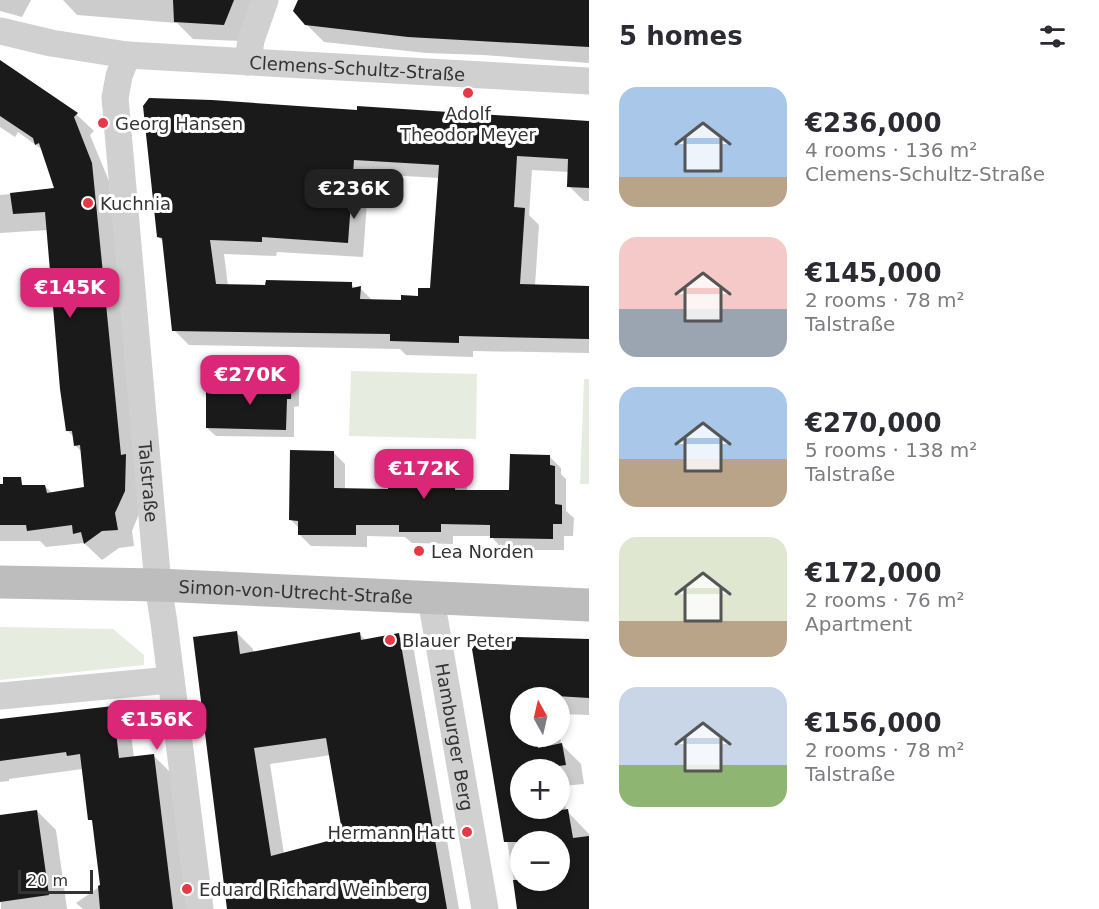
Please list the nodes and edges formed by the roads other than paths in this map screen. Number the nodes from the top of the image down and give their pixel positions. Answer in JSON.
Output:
{"nodes":[{"id":1,"x":265,"y":0,"type":"edge"},
{"id":2,"x":0,"y":31,"type":"edge"},
{"id":3,"x":127,"y":55,"type":"junction"},
{"id":4,"x":248,"y":62,"type":"junction"},
{"id":5,"x":589,"y":81,"type":"edge"},
{"id":6,"x":0,"y":582,"type":"edge"},
{"id":7,"x":158,"y":585,"type":"junction"},
{"id":8,"x":431,"y":599,"type":"junction"},
{"id":9,"x":589,"y":605,"type":"edge"},
{"id":10,"x":170,"y":680,"type":"junction"},
{"id":11,"x":0,"y":696,"type":"edge"},
{"id":12,"x":200,"y":909,"type":"edge"},
{"id":13,"x":485,"y":909,"type":"edge"}],
"edges":[{"from":1,"to":4,"type":"street"},
{"from":2,"to":3,"type":"street","name":"Clemens-Schultz-Straße"},
{"from":3,"to":4,"type":"street","name":"Clemens-Schultz-Straße"},
{"from":3,"to":7,"type":"street","name":"Talstraße"},
{"from":4,"to":5,"type":"street","name":"Clemens-Schultz-Straße"},
{"from":6,"to":7,"type":"main road","name":"Simon-von-Utrecht-Straße"},
{"from":7,"to":8,"type":"main road","name":"Simon-von-Utrecht-Straße"},
{"from":7,"to":10,"type":"street","name":"Talstraße"},
{"from":8,"to":9,"type":"main road","name":"Simon-von-Utrecht-Straße"},
{"from":8,"to":13,"type":"street","name":"Hamburger Berg"},
{"from":10,"to":11,"type":"street"},
{"from":10,"to":12,"type":"street","name":"Talstraße"}]}
